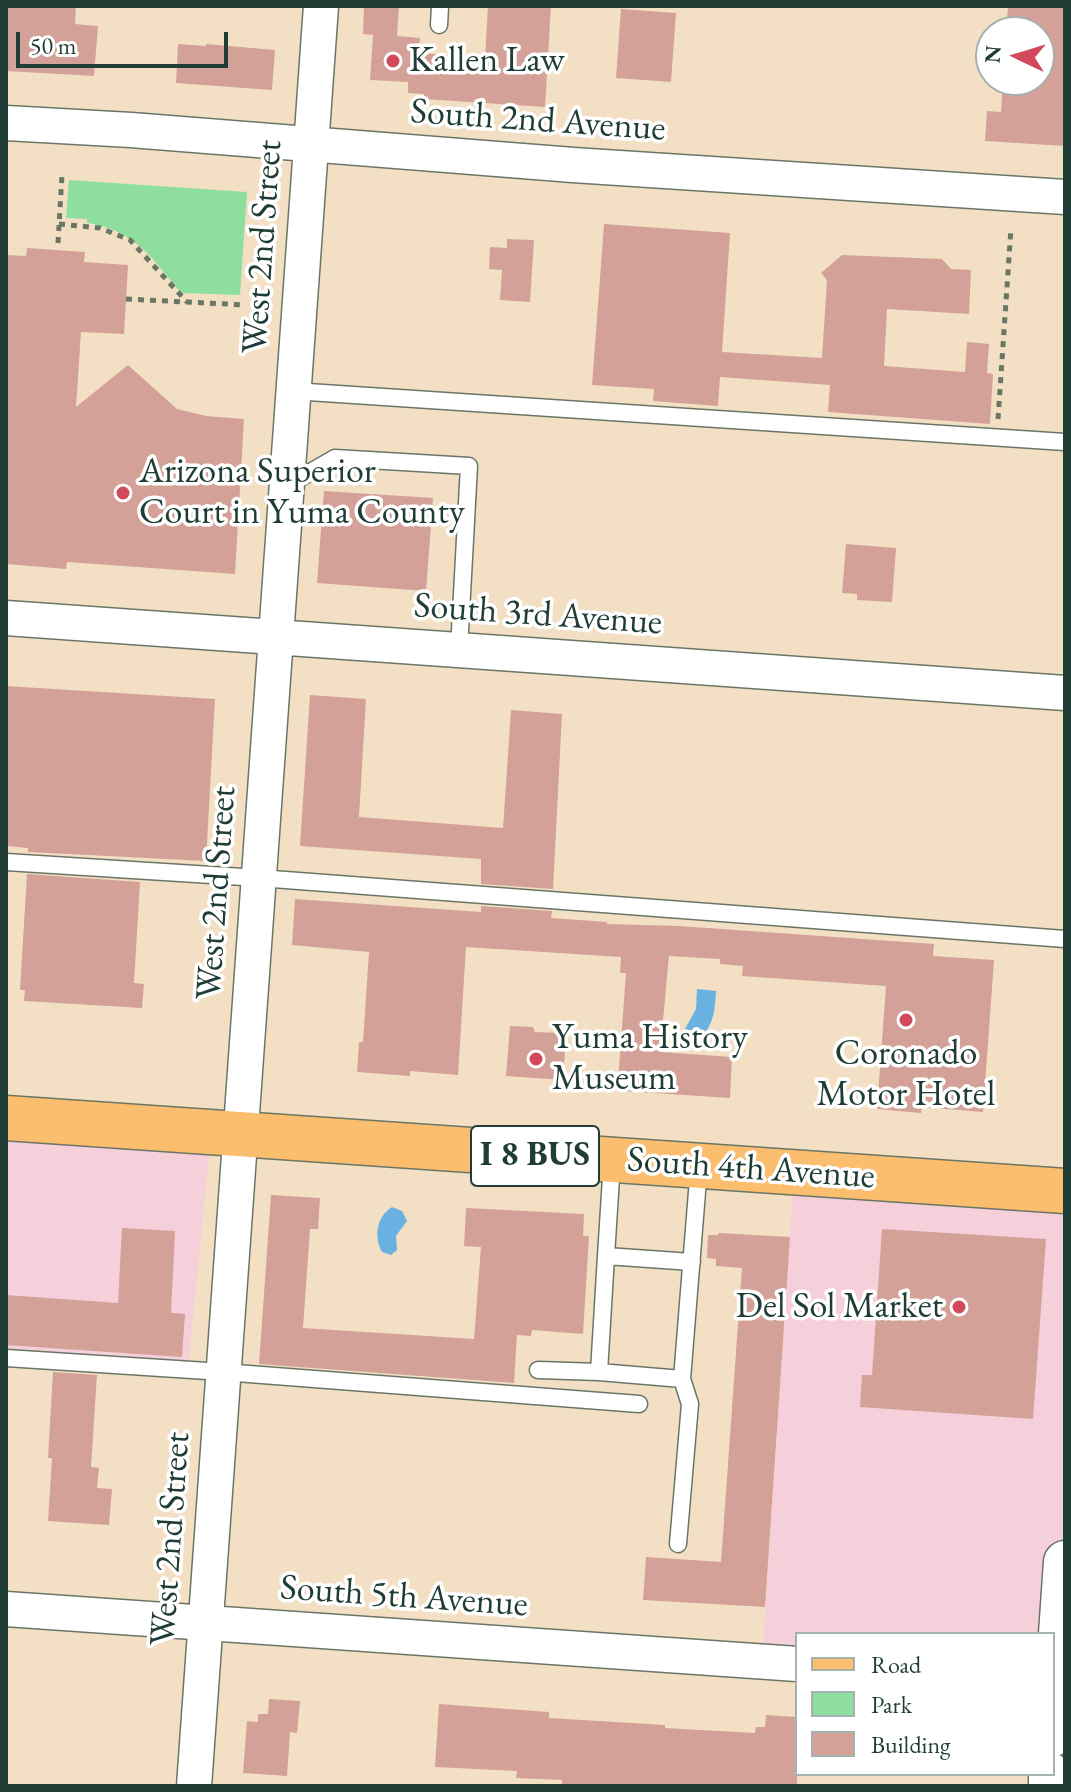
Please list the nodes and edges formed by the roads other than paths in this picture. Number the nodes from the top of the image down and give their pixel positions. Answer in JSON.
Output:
{"nodes":[{"id":1,"x":321,"y":6,"type":"edge"},
{"id":2,"x":440,"y":6,"type":"edge"},
{"id":3,"x":439,"y":25,"type":"dead end"},
{"id":4,"x":6,"y":123,"type":"edge"},
{"id":5,"x":311,"y":144,"type":"junction"},
{"id":6,"x":1065,"y":197,"type":"edge"},
{"id":7,"x":293,"y":391,"type":"junction"},
{"id":8,"x":1065,"y":442,"type":"edge"},
{"id":9,"x":288,"y":485,"type":"junction"},
{"id":10,"x":6,"y":618,"type":"edge"},
{"id":11,"x":276,"y":636,"type":"junction"},
{"id":12,"x":459,"y":649,"type":"junction"},
{"id":13,"x":1065,"y":693,"type":"edge"},
{"id":14,"x":6,"y":862,"type":"edge"},
{"id":15,"x":259,"y":878,"type":"junction"},
{"id":16,"x":1065,"y":939,"type":"edge"},
{"id":17,"x":6,"y":1118,"type":"edge"},
{"id":18,"x":240,"y":1135,"type":"junction"},
{"id":19,"x":613,"y":1161,"type":"junction"},
{"id":20,"x":699,"y":1166,"type":"junction"},
{"id":21,"x":1065,"y":1191,"type":"edge"},
{"id":22,"x":606,"y":1256,"type":"junction"},
{"id":23,"x":692,"y":1262,"type":"junction"},
{"id":24,"x":6,"y":1358,"type":"edge"},
{"id":25,"x":538,"y":1370,"type":"dead end"},
{"id":26,"x":223,"y":1372,"type":"junction"},
{"id":27,"x":599,"y":1372,"type":"junction"},
{"id":28,"x":682,"y":1379,"type":"junction"},
{"id":29,"x":639,"y":1404,"type":"dead end"},
{"id":30,"x":678,"y":1544,"type":"dead end"},
{"id":31,"x":1065,"y":1562,"type":"edge"},
{"id":32,"x":6,"y":1609,"type":"edge"},
{"id":33,"x":205,"y":1623,"type":"junction"},
{"id":34,"x":795,"y":1664,"type":"edge"},
{"id":35,"x":1058,"y":1680,"type":"edge"},
{"id":36,"x":1055,"y":1713,"type":"edge"},
{"id":37,"x":194,"y":1786,"type":"edge"}],
"edges":[{"from":1,"to":5,"type":"street","name":"West 2nd Street"},
{"from":2,"to":3,"type":"lane"},
{"from":4,"to":5,"type":"street","name":"South 2nd Avenue"},
{"from":5,"to":6,"type":"street","name":"South 2nd Avenue"},
{"from":5,"to":7,"type":"street","name":"West 2nd Street"},
{"from":7,"to":8,"type":"lane"},
{"from":7,"to":9,"type":"street","name":"West 2nd Street"},
{"from":9,"to":11,"type":"street","name":"West 2nd Street"},
{"from":9,"to":12,"type":"lane"},
{"from":10,"to":11,"type":"street","name":"South 3rd Avenue"},
{"from":11,"to":12,"type":"street","name":"South 3rd Avenue"},
{"from":11,"to":15,"type":"street","name":"West 2nd Street"},
{"from":12,"to":13,"type":"street","name":"South 3rd Avenue"},
{"from":14,"to":15,"type":"lane"},
{"from":15,"to":16,"type":"lane"},
{"from":15,"to":18,"type":"street","name":"West 2nd Street"},
{"from":17,"to":18,"type":"main road","name":"South 4th Avenue","number":"I 8 BUS"},
{"from":18,"to":19,"type":"main road","name":"South 4th Avenue","number":"I 8 BUS"},
{"from":18,"to":26,"type":"street","name":"West 2nd Street"},
{"from":19,"to":20,"type":"main road","name":"South 4th Avenue","number":"I 8 BUS"},
{"from":19,"to":22,"type":"lane"},
{"from":20,"to":21,"type":"main road","name":"South 4th Avenue","number":"I 8 BUS"},
{"from":20,"to":23,"type":"lane"},
{"from":22,"to":23,"type":"lane"},
{"from":22,"to":27,"type":"lane"},
{"from":23,"to":28,"type":"lane"},
{"from":24,"to":26,"type":"lane"},
{"from":25,"to":27,"type":"lane"},
{"from":26,"to":29,"type":"lane"},
{"from":26,"to":33,"type":"street","name":"West 2nd Street"},
{"from":27,"to":28,"type":"lane"},
{"from":28,"to":30,"type":"lane"},
{"from":31,"to":35,"type":"street"},
{"from":32,"to":33,"type":"street","name":"South 5th Avenue"},
{"from":33,"to":34,"type":"street","name":"South 5th Avenue"},
{"from":33,"to":37,"type":"street","name":"West 2nd Street"},
{"from":35,"to":36,"type":"street"}]}
